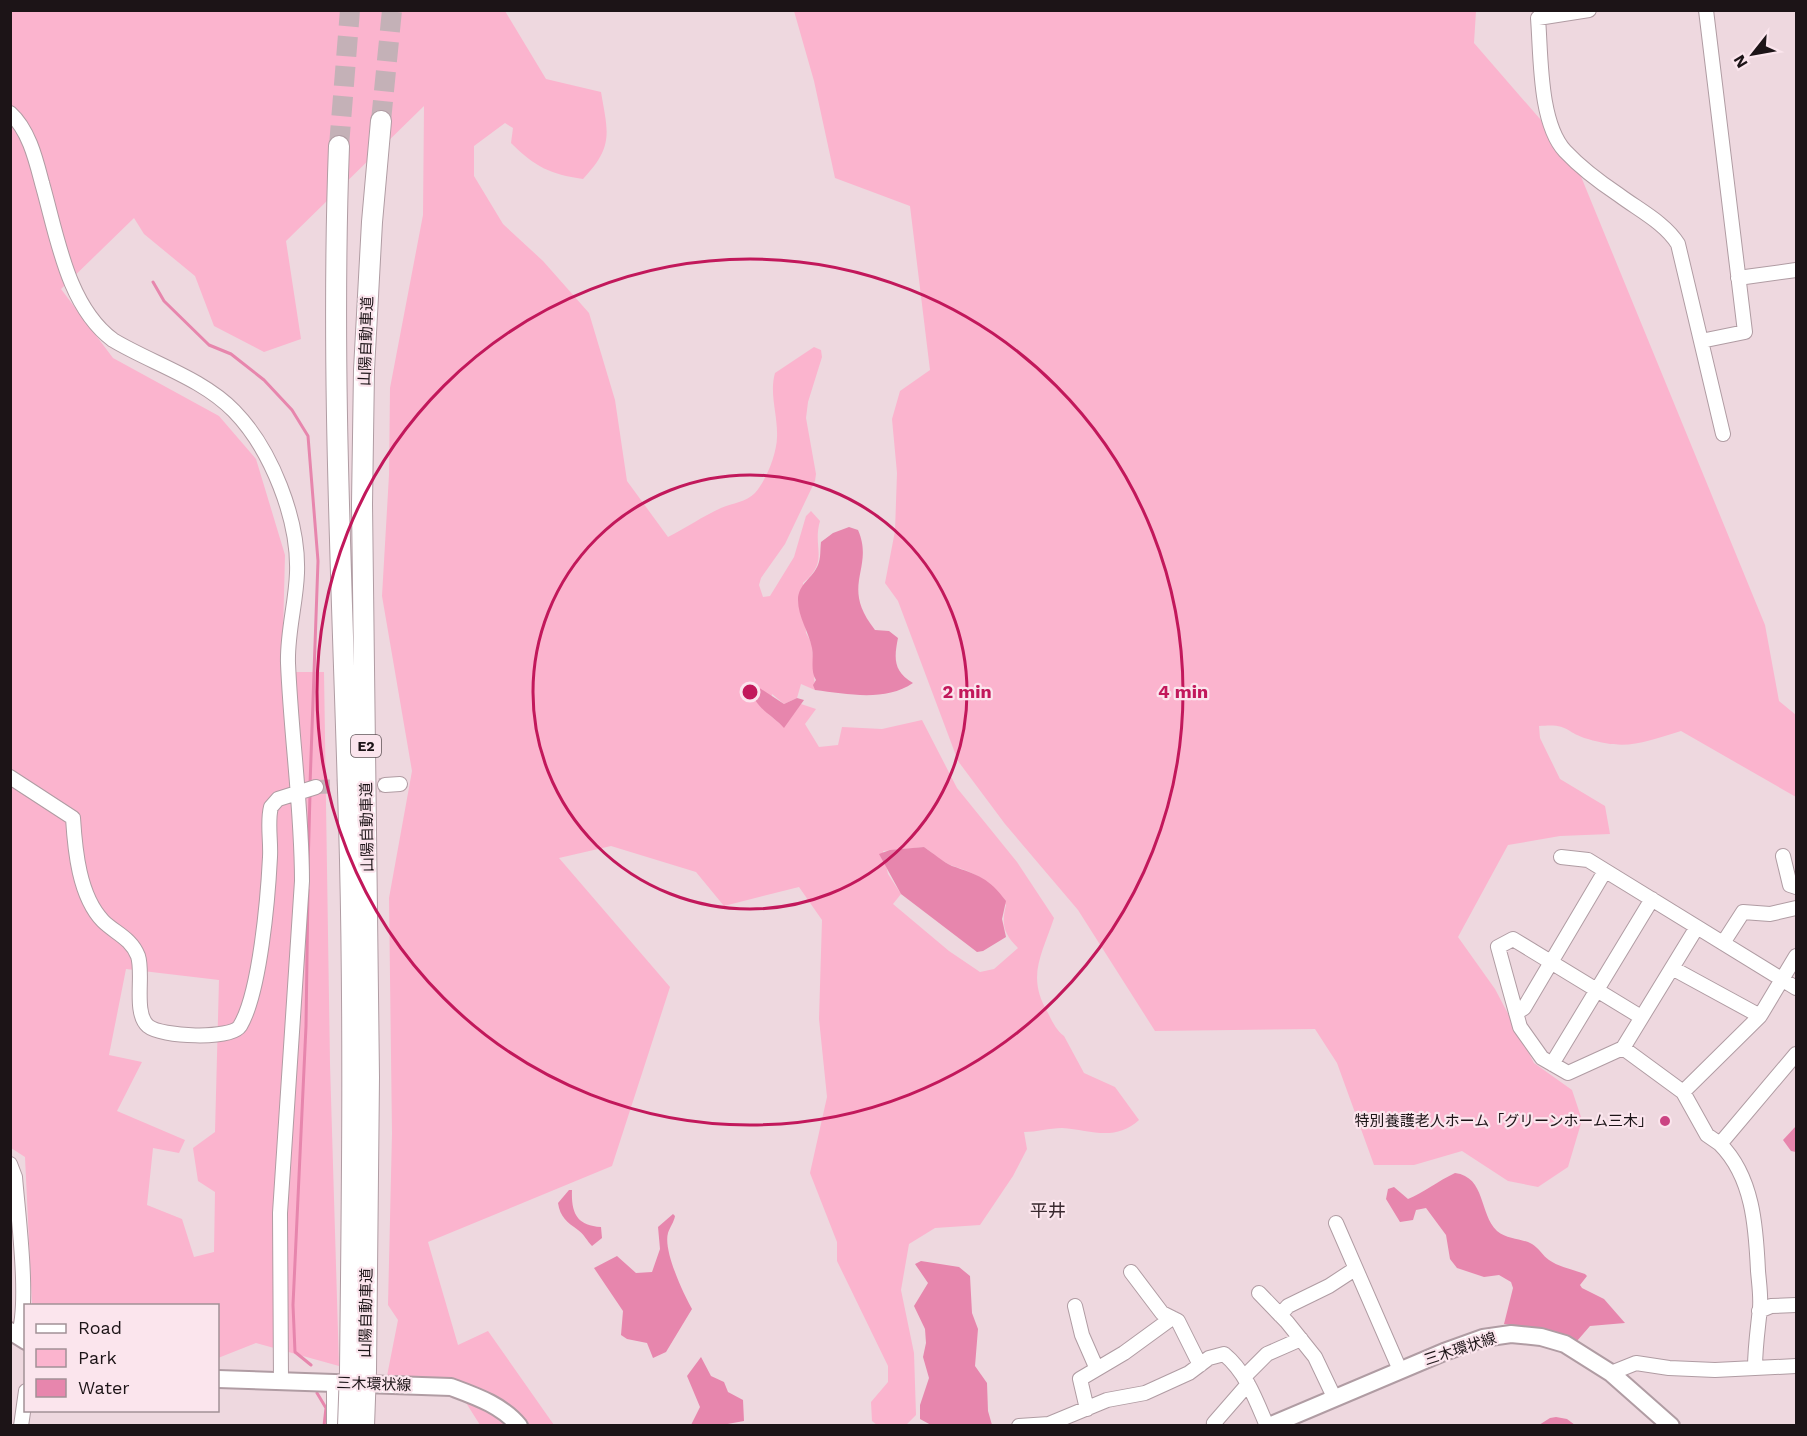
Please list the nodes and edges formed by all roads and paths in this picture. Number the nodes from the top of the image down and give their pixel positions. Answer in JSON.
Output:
{"nodes":[{"id":1,"x":1589,"y":10,"type":"edge"},
{"id":2,"x":1706,"y":10,"type":"edge"},
{"id":3,"x":10,"y":113,"type":"edge"},
{"id":4,"x":381,"y":121,"type":"tunnel mouth"},
{"id":5,"x":339,"y":146,"type":"tunnel mouth"},
{"id":6,"x":1797,"y":270,"type":"edge"},
{"id":7,"x":1738,"y":278,"type":"junction"},
{"id":8,"x":1701,"y":340,"type":"junction"},
{"id":9,"x":1723,"y":434,"type":"dead end"},
{"id":10,"x":10,"y":777,"type":"edge"},
{"id":11,"x":400,"y":784,"type":"dead end"},
{"id":12,"x":385,"y":785,"type":"tunnel mouth"},
{"id":13,"x":316,"y":787,"type":"tunnel mouth"},
{"id":14,"x":298,"y":793,"type":"junction"},
{"id":15,"x":1783,"y":856,"type":"dead end"},
{"id":16,"x":1561,"y":857,"type":"dead end"},
{"id":17,"x":1605,"y":871,"type":"junction"},
{"id":18,"x":1797,"y":886,"type":"edge"},
{"id":19,"x":1652,"y":899,"type":"junction"},
{"id":20,"x":1797,"y":908,"type":"edge"},
{"id":21,"x":1697,"y":927,"type":"junction"},
{"id":22,"x":1723,"y":943,"type":"junction"},
{"id":23,"x":1797,"y":956,"type":"edge"},
{"id":24,"x":1551,"y":962,"type":"junction"},
{"id":25,"x":1672,"y":968,"type":"junction"},
{"id":26,"x":1783,"y":979,"type":"junction"},
{"id":27,"x":1797,"y":988,"type":"edge"},
{"id":28,"x":1597,"y":990,"type":"junction"},
{"id":29,"x":1516,"y":1013,"type":"junction"},
{"id":30,"x":1760,"y":1016,"type":"junction"},
{"id":31,"x":1641,"y":1017,"type":"junction"},
{"id":32,"x":1623,"y":1048,"type":"junction"},
{"id":33,"x":1797,"y":1054,"type":"edge"},
{"id":34,"x":1552,"y":1064,"type":"junction"},
{"id":35,"x":1683,"y":1092,"type":"junction"},
{"id":36,"x":1720,"y":1144,"type":"junction"},
{"id":37,"x":10,"y":1164,"type":"edge"},
{"id":38,"x":1336,"y":1223,"type":"dead end"},
{"id":39,"x":15,"y":1235,"type":"edge"},
{"id":40,"x":1355,"y":1269,"type":"junction"},
{"id":41,"x":1131,"y":1272,"type":"dead end"},
{"id":42,"x":1259,"y":1293,"type":"dead end"},
{"id":43,"x":1797,"y":1305,"type":"edge"},
{"id":44,"x":1075,"y":1306,"type":"dead end"},
{"id":45,"x":1759,"y":1311,"type":"junction"},
{"id":46,"x":1280,"y":1315,"type":"junction"},
{"id":47,"x":1172,"y":1318,"type":"junction"},
{"id":48,"x":18,"y":1336,"type":"edge"},
{"id":49,"x":1301,"y":1339,"type":"junction"},
{"id":50,"x":1200,"y":1365,"type":"junction"},
{"id":51,"x":1797,"y":1366,"type":"edge"},
{"id":52,"x":1096,"y":1368,"type":"junction"},
{"id":53,"x":1755,"y":1368,"type":"junction"},
{"id":54,"x":1400,"y":1370,"type":"junction"},
{"id":55,"x":1611,"y":1373,"type":"junction"},
{"id":56,"x":350,"y":1374,"type":"junction"},
{"id":57,"x":219,"y":1379,"type":"edge"},
{"id":58,"x":1246,"y":1380,"type":"junction"},
{"id":59,"x":281,"y":1381,"type":"junction"},
{"id":60,"x":1334,"y":1397,"type":"junction"},
{"id":61,"x":24,"y":1405,"type":"edge"},
{"id":62,"x":1088,"y":1409,"type":"junction"},
{"id":63,"x":21,"y":1425,"type":"edge"},
{"id":64,"x":334,"y":1425,"type":"edge"},
{"id":65,"x":348,"y":1425,"type":"edge"},
{"id":66,"x":364,"y":1425,"type":"edge"},
{"id":67,"x":519,"y":1425,"type":"edge"},
{"id":68,"x":1019,"y":1425,"type":"edge"},
{"id":69,"x":1216,"y":1425,"type":"edge"},
{"id":70,"x":1268,"y":1425,"type":"edge"},
{"id":71,"x":1671,"y":1425,"type":"edge"}],
"edges":[{"from":1,"to":8,"type":"street"},
{"from":2,"to":7,"type":"street"},
{"from":3,"to":14,"type":"street"},
{"from":4,"to":56,"type":"highway","name":"山陽自動車道","number":"E2"},
{"from":5,"to":56,"type":"highway","name":"山陽自動車道","number":"E2"},
{"from":6,"to":7,"type":"street"},
{"from":7,"to":8,"type":"street"},
{"from":8,"to":9,"type":"street"},
{"from":10,"to":14,"type":"street"},
{"from":11,"to":12,"type":"street"},
{"from":13,"to":14,"type":"street"},
{"from":14,"to":59,"type":"street"},
{"from":15,"to":18,"type":"street"},
{"from":16,"to":17,"type":"street"},
{"from":17,"to":19,"type":"street"},
{"from":17,"to":24,"type":"street"},
{"from":19,"to":21,"type":"street"},
{"from":19,"to":28,"type":"street"},
{"from":20,"to":22,"type":"street"},
{"from":21,"to":22,"type":"street"},
{"from":21,"to":25,"type":"street"},
{"from":22,"to":26,"type":"street"},
{"from":23,"to":26,"type":"street"},
{"from":24,"to":28,"type":"street"},
{"from":24,"to":29,"type":"street"},
{"from":24,"to":29,"type":"street"},
{"from":25,"to":30,"type":"street"},
{"from":25,"to":31,"type":"street"},
{"from":26,"to":27,"type":"street"},
{"from":26,"to":30,"type":"street"},
{"from":28,"to":31,"type":"street"},
{"from":28,"to":34,"type":"street"},
{"from":29,"to":34,"type":"street"},
{"from":30,"to":35,"type":"street"},
{"from":31,"to":32,"type":"street"},
{"from":32,"to":34,"type":"street"},
{"from":32,"to":35,"type":"street"},
{"from":33,"to":36,"type":"street"},
{"from":35,"to":36,"type":"street"},
{"from":36,"to":45,"type":"street"},
{"from":37,"to":39,"type":"street"},
{"from":38,"to":40,"type":"street"},
{"from":39,"to":48,"type":"street"},
{"from":40,"to":46,"type":"street"},
{"from":40,"to":54,"type":"street"},
{"from":41,"to":47,"type":"street"},
{"from":42,"to":46,"type":"street"},
{"from":43,"to":45,"type":"street"},
{"from":44,"to":52,"type":"street"},
{"from":45,"to":53,"type":"street"},
{"from":46,"to":49,"type":"street"},
{"from":47,"to":50,"type":"street"},
{"from":47,"to":52,"type":"street"},
{"from":49,"to":58,"type":"street"},
{"from":49,"to":60,"type":"street"},
{"from":50,"to":58,"type":"street"},
{"from":50,"to":62,"type":"street"},
{"from":51,"to":53,"type":"street"},
{"from":52,"to":62,"type":"street"},
{"from":53,"to":55,"type":"street"},
{"from":54,"to":55,"type":"main road","name":"三木環状線"},
{"from":54,"to":60,"type":"main road","name":"三木環状線"},
{"from":55,"to":71,"type":"main road","name":"三木環状線"},
{"from":56,"to":59,"type":"main road","name":"三木環状線"},
{"from":56,"to":64,"type":"street"},
{"from":56,"to":65,"type":"highway","name":"山陽自動車道","number":"E2","bridge":true},
{"from":56,"to":66,"type":"highway","name":"山陽自動車道","number":"E2","bridge":true},
{"from":56,"to":67,"type":"main road","name":"三木環状線"},
{"from":57,"to":59,"type":"main road","name":"三木環状線"},
{"from":58,"to":69,"type":"street"},
{"from":58,"to":70,"type":"street"},
{"from":60,"to":70,"type":"main road","name":"三木環状線"},
{"from":61,"to":63,"type":"street"},
{"from":62,"to":68,"type":"street"}]}
